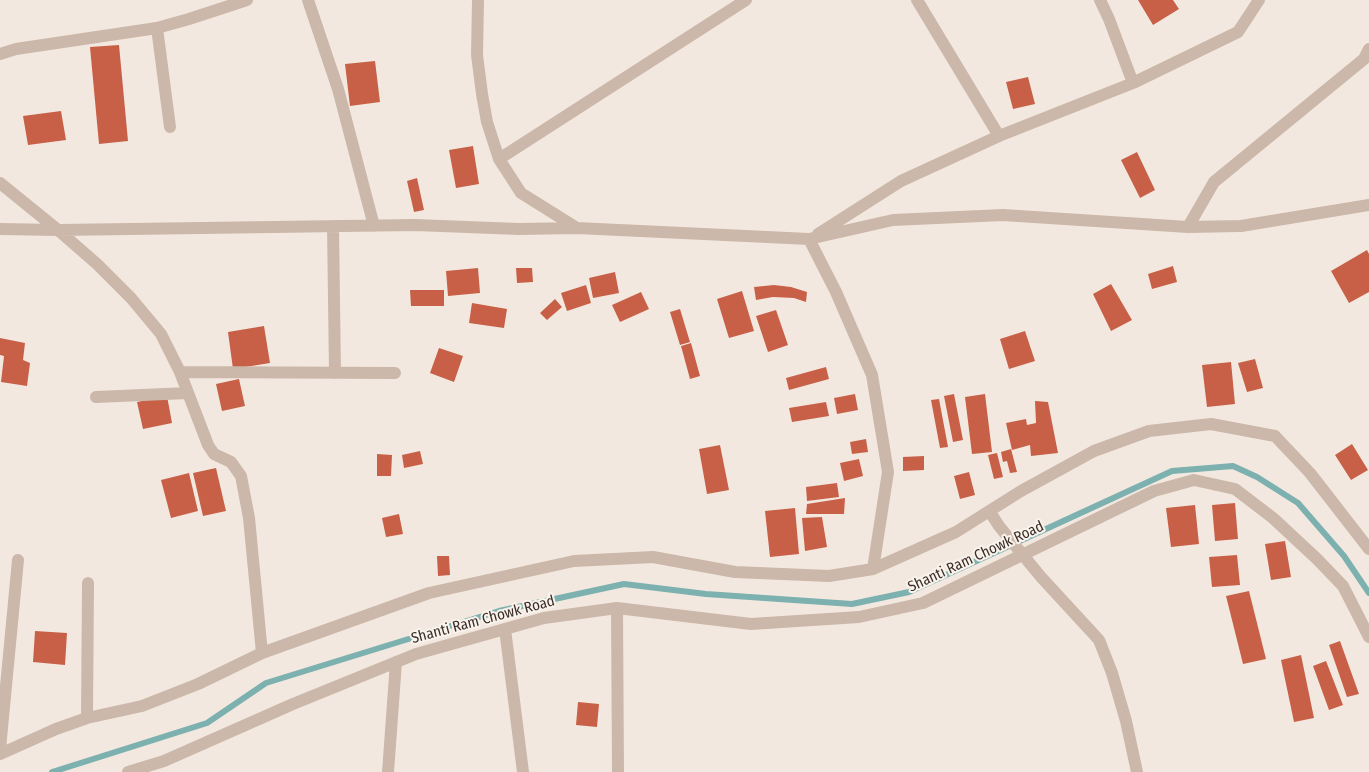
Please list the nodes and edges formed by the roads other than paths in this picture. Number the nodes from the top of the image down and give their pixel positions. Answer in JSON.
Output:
{"nodes":[{"id":1,"x":247,"y":0,"type":"edge"},
{"id":2,"x":308,"y":0,"type":"edge"},
{"id":3,"x":478,"y":0,"type":"edge"},
{"id":4,"x":746,"y":0,"type":"edge"},
{"id":5,"x":917,"y":0,"type":"edge"},
{"id":6,"x":1100,"y":0,"type":"edge"},
{"id":7,"x":1259,"y":0,"type":"edge"},
{"id":8,"x":157,"y":28,"type":"junction"},
{"id":9,"x":1369,"y":49,"type":"edge"},
{"id":10,"x":0,"y":54,"type":"edge"},
{"id":11,"x":1133,"y":83,"type":"junction"},
{"id":12,"x":170,"y":127,"type":"dead end"},
{"id":13,"x":999,"y":136,"type":"junction"},
{"id":14,"x":499,"y":159,"type":"junction"},
{"id":15,"x":0,"y":183,"type":"edge"},
{"id":16,"x":1369,"y":206,"type":"edge"},
{"id":17,"x":333,"y":226,"type":"junction"},
{"id":18,"x":374,"y":226,"type":"junction"},
{"id":19,"x":1188,"y":227,"type":"junction"},
{"id":20,"x":577,"y":228,"type":"junction"},
{"id":21,"x":0,"y":229,"type":"edge"},
{"id":22,"x":58,"y":230,"type":"junction"},
{"id":23,"x":809,"y":239,"type":"junction"},
{"id":24,"x":180,"y":372,"type":"junction"},
{"id":25,"x":336,"y":373,"type":"junction"},
{"id":26,"x":395,"y":373,"type":"dead end"},
{"id":27,"x":188,"y":393,"type":"junction"},
{"id":28,"x":96,"y":398,"type":"dead end"},
{"id":29,"x":990,"y":512,"type":"junction"},
{"id":30,"x":1369,"y":549,"type":"edge"},
{"id":31,"x":1020,"y":552,"type":"junction"},
{"id":32,"x":18,"y":560,"type":"dead end"},
{"id":33,"x":873,"y":569,"type":"junction"},
{"id":34,"x":88,"y":583,"type":"dead end"},
{"id":35,"x":617,"y":608,"type":"junction"},
{"id":36,"x":505,"y":629,"type":"junction"},
{"id":37,"x":1369,"y":637,"type":"edge"},
{"id":38,"x":262,"y":653,"type":"junction"},
{"id":39,"x":396,"y":662,"type":"junction"},
{"id":40,"x":87,"y":718,"type":"junction"},
{"id":41,"x":0,"y":749,"type":"edge"},
{"id":42,"x":0,"y":754,"type":"edge"},
{"id":43,"x":166,"y":767,"type":"edge"},
{"id":44,"x":128,"y":772,"type":"edge"},
{"id":45,"x":388,"y":772,"type":"edge"},
{"id":46,"x":523,"y":772,"type":"edge"},
{"id":47,"x":618,"y":772,"type":"edge"},
{"id":48,"x":1137,"y":772,"type":"edge"}],
"edges":[{"from":1,"to":8,"type":"street"},
{"from":2,"to":18,"type":"street"},
{"from":3,"to":14,"type":"street"},
{"from":4,"to":14,"type":"street"},
{"from":5,"to":13,"type":"street"},
{"from":6,"to":11,"type":"street"},
{"from":7,"to":11,"type":"street"},
{"from":8,"to":10,"type":"street"},
{"from":8,"to":12,"type":"street"},
{"from":9,"to":19,"type":"street"},
{"from":11,"to":13,"type":"street"},
{"from":13,"to":23,"type":"street"},
{"from":14,"to":20,"type":"street"},
{"from":15,"to":22,"type":"street"},
{"from":16,"to":19,"type":"street"},
{"from":17,"to":18,"type":"street"},
{"from":17,"to":22,"type":"street"},
{"from":17,"to":25,"type":"street"},
{"from":18,"to":20,"type":"street"},
{"from":19,"to":23,"type":"street"},
{"from":20,"to":23,"type":"street"},
{"from":21,"to":22,"type":"street"},
{"from":22,"to":24,"type":"street"},
{"from":23,"to":33,"type":"street"},
{"from":24,"to":25,"type":"street"},
{"from":24,"to":27,"type":"street"},
{"from":25,"to":26,"type":"street"},
{"from":27,"to":28,"type":"street"},
{"from":27,"to":38,"type":"street"},
{"from":29,"to":30,"type":"street"},
{"from":29,"to":31,"type":"street"},
{"from":29,"to":33,"type":"street"},
{"from":31,"to":35,"type":"street","name":"Shanti Ram Chowk Road"},
{"from":31,"to":37,"type":"street","name":"Shanti Ram Chowk Road"},
{"from":31,"to":48,"type":"street"},
{"from":32,"to":41,"type":"street"},
{"from":33,"to":38,"type":"street"},
{"from":34,"to":40,"type":"street"},
{"from":35,"to":36,"type":"street","name":"Shanti Ram Chowk Road"},
{"from":35,"to":47,"type":"street"},
{"from":36,"to":39,"type":"street","name":"Shanti Ram Chowk Road"},
{"from":36,"to":46,"type":"street"},
{"from":38,"to":40,"type":"street"},
{"from":39,"to":43,"type":"street","name":"Shanti Ram Chowk Road"},
{"from":39,"to":45,"type":"street"},
{"from":40,"to":42,"type":"street"},
{"from":43,"to":44,"type":"street","name":"Shanti Ram Chowk Road"}]}
